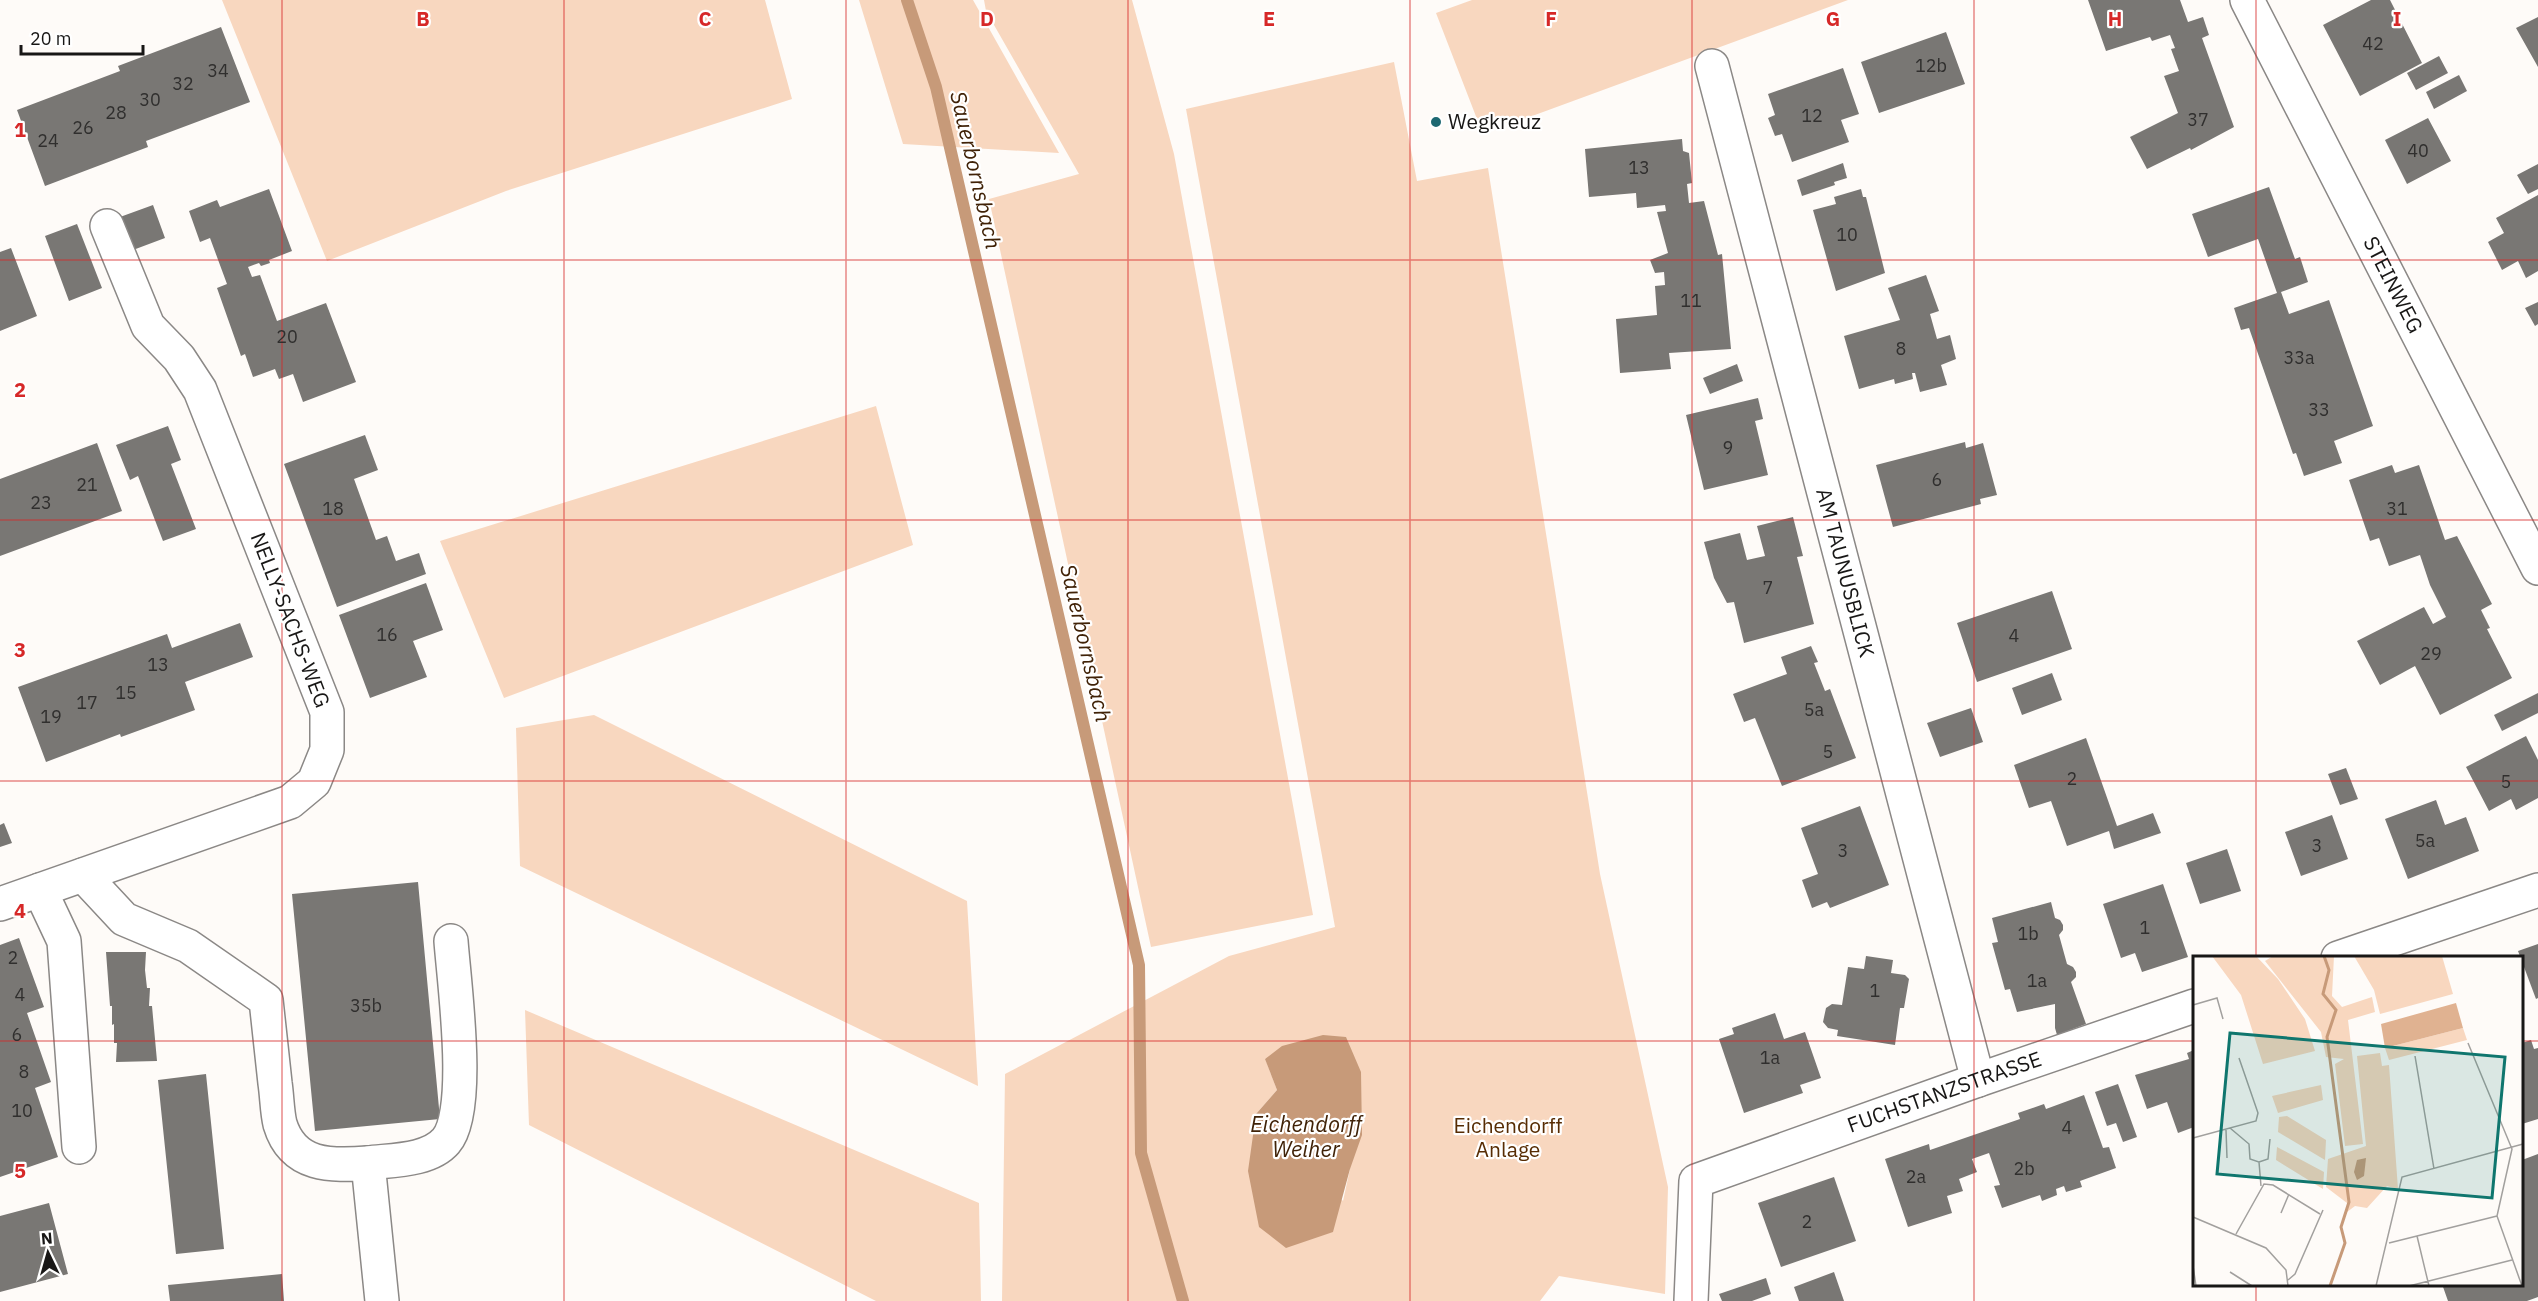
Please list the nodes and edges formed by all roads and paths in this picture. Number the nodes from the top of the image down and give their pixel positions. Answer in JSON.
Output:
{"nodes":[{"id":1,"x":2247,"y":0,"type":"edge"},
{"id":2,"x":1712,"y":66,"type":"dead end"},
{"id":3,"x":107,"y":226,"type":"dead end"},
{"id":4,"x":2538,"y":567,"type":"edge"},
{"id":5,"x":83,"y":875,"type":"junction"},
{"id":6,"x":40,"y":890,"type":"junction"},
{"id":7,"x":2538,"y":890,"type":"edge"},
{"id":8,"x":0,"y":904,"type":"edge"},
{"id":9,"x":451,"y":941,"type":"dead end"},
{"id":10,"x":2341,"y":956,"type":"edge"},
{"id":11,"x":2193,"y":1006,"type":"edge"},
{"id":12,"x":1978,"y":1080,"type":"junction"},
{"id":13,"x":79,"y":1148,"type":"dead end"},
{"id":14,"x":368,"y":1163,"type":"junction"},
{"id":15,"x":382,"y":1301,"type":"edge"},
{"id":16,"x":1691,"y":1301,"type":"edge"}],
"edges":[{"from":1,"to":4,"type":"street","name":"STEINWEG"},
{"from":2,"to":12,"type":"street","name":"AM TAUNUSBLICK"},
{"from":3,"to":5,"type":"street","name":"NELLY-SACHS-WEG"},
{"from":5,"to":6,"type":"street","name":"NELLY-SACHS-WEG"},
{"from":5,"to":14,"type":"street"},
{"from":6,"to":8,"type":"street","name":"NELLY-SACHS-WEG"},
{"from":6,"to":13,"type":"street"},
{"from":7,"to":10,"type":"street"},
{"from":9,"to":14,"type":"street"},
{"from":11,"to":12,"type":"street","name":"FUCHSTANZSTRASSE"},
{"from":12,"to":16,"type":"street","name":"FUCHSTANZSTRASSE"},
{"from":14,"to":15,"type":"street"}]}
